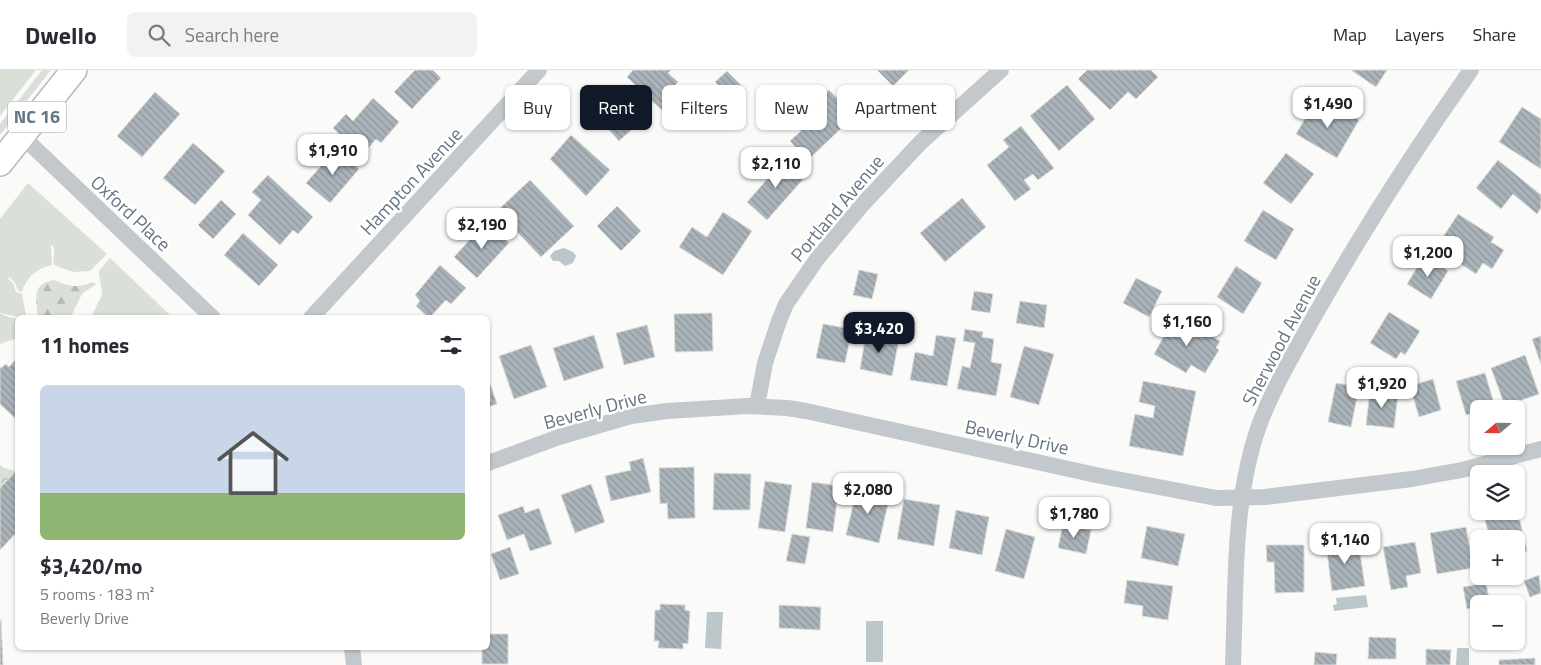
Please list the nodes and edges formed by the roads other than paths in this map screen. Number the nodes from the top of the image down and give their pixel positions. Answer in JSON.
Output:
{"nodes":[{"id":1,"x":74,"y":70,"type":"edge"},
{"id":2,"x":539,"y":70,"type":"edge"},
{"id":3,"x":1001,"y":70,"type":"edge"},
{"id":4,"x":1471,"y":70,"type":"edge"},
{"id":5,"x":22,"y":136,"type":"junction"},
{"id":6,"x":0,"y":163,"type":"edge"},
{"id":7,"x":210,"y":315,"type":"edge"},
{"id":8,"x":314,"y":315,"type":"edge"},
{"id":9,"x":757,"y":406,"type":"junction"},
{"id":10,"x":1541,"y":449,"type":"edge"},
{"id":11,"x":490,"y":462,"type":"edge"},
{"id":12,"x":1241,"y":499,"type":"junction"},
{"id":13,"x":352,"y":650,"type":"edge"},
{"id":14,"x":354,"y":665,"type":"edge"},
{"id":15,"x":1232,"y":665,"type":"edge"}],
"edges":[{"from":1,"to":5,"type":"main road","number":"NC 16"},
{"from":2,"to":8,"type":"street","name":"Hampton Avenue"},
{"from":3,"to":9,"type":"street","name":"Portland Avenue"},
{"from":4,"to":12,"type":"street","name":"Sherwood Avenue"},
{"from":5,"to":6,"type":"main road","number":"NC 16"},
{"from":5,"to":7,"type":"street","name":"Oxford Place"},
{"from":9,"to":11,"type":"street","name":"Beverly Drive"},
{"from":9,"to":12,"type":"street","name":"Beverly Drive"},
{"from":10,"to":12,"type":"street","name":"Beverly Drive"},
{"from":12,"to":15,"type":"street","name":"Sherwood Avenue"},
{"from":13,"to":14,"type":"street"}]}
